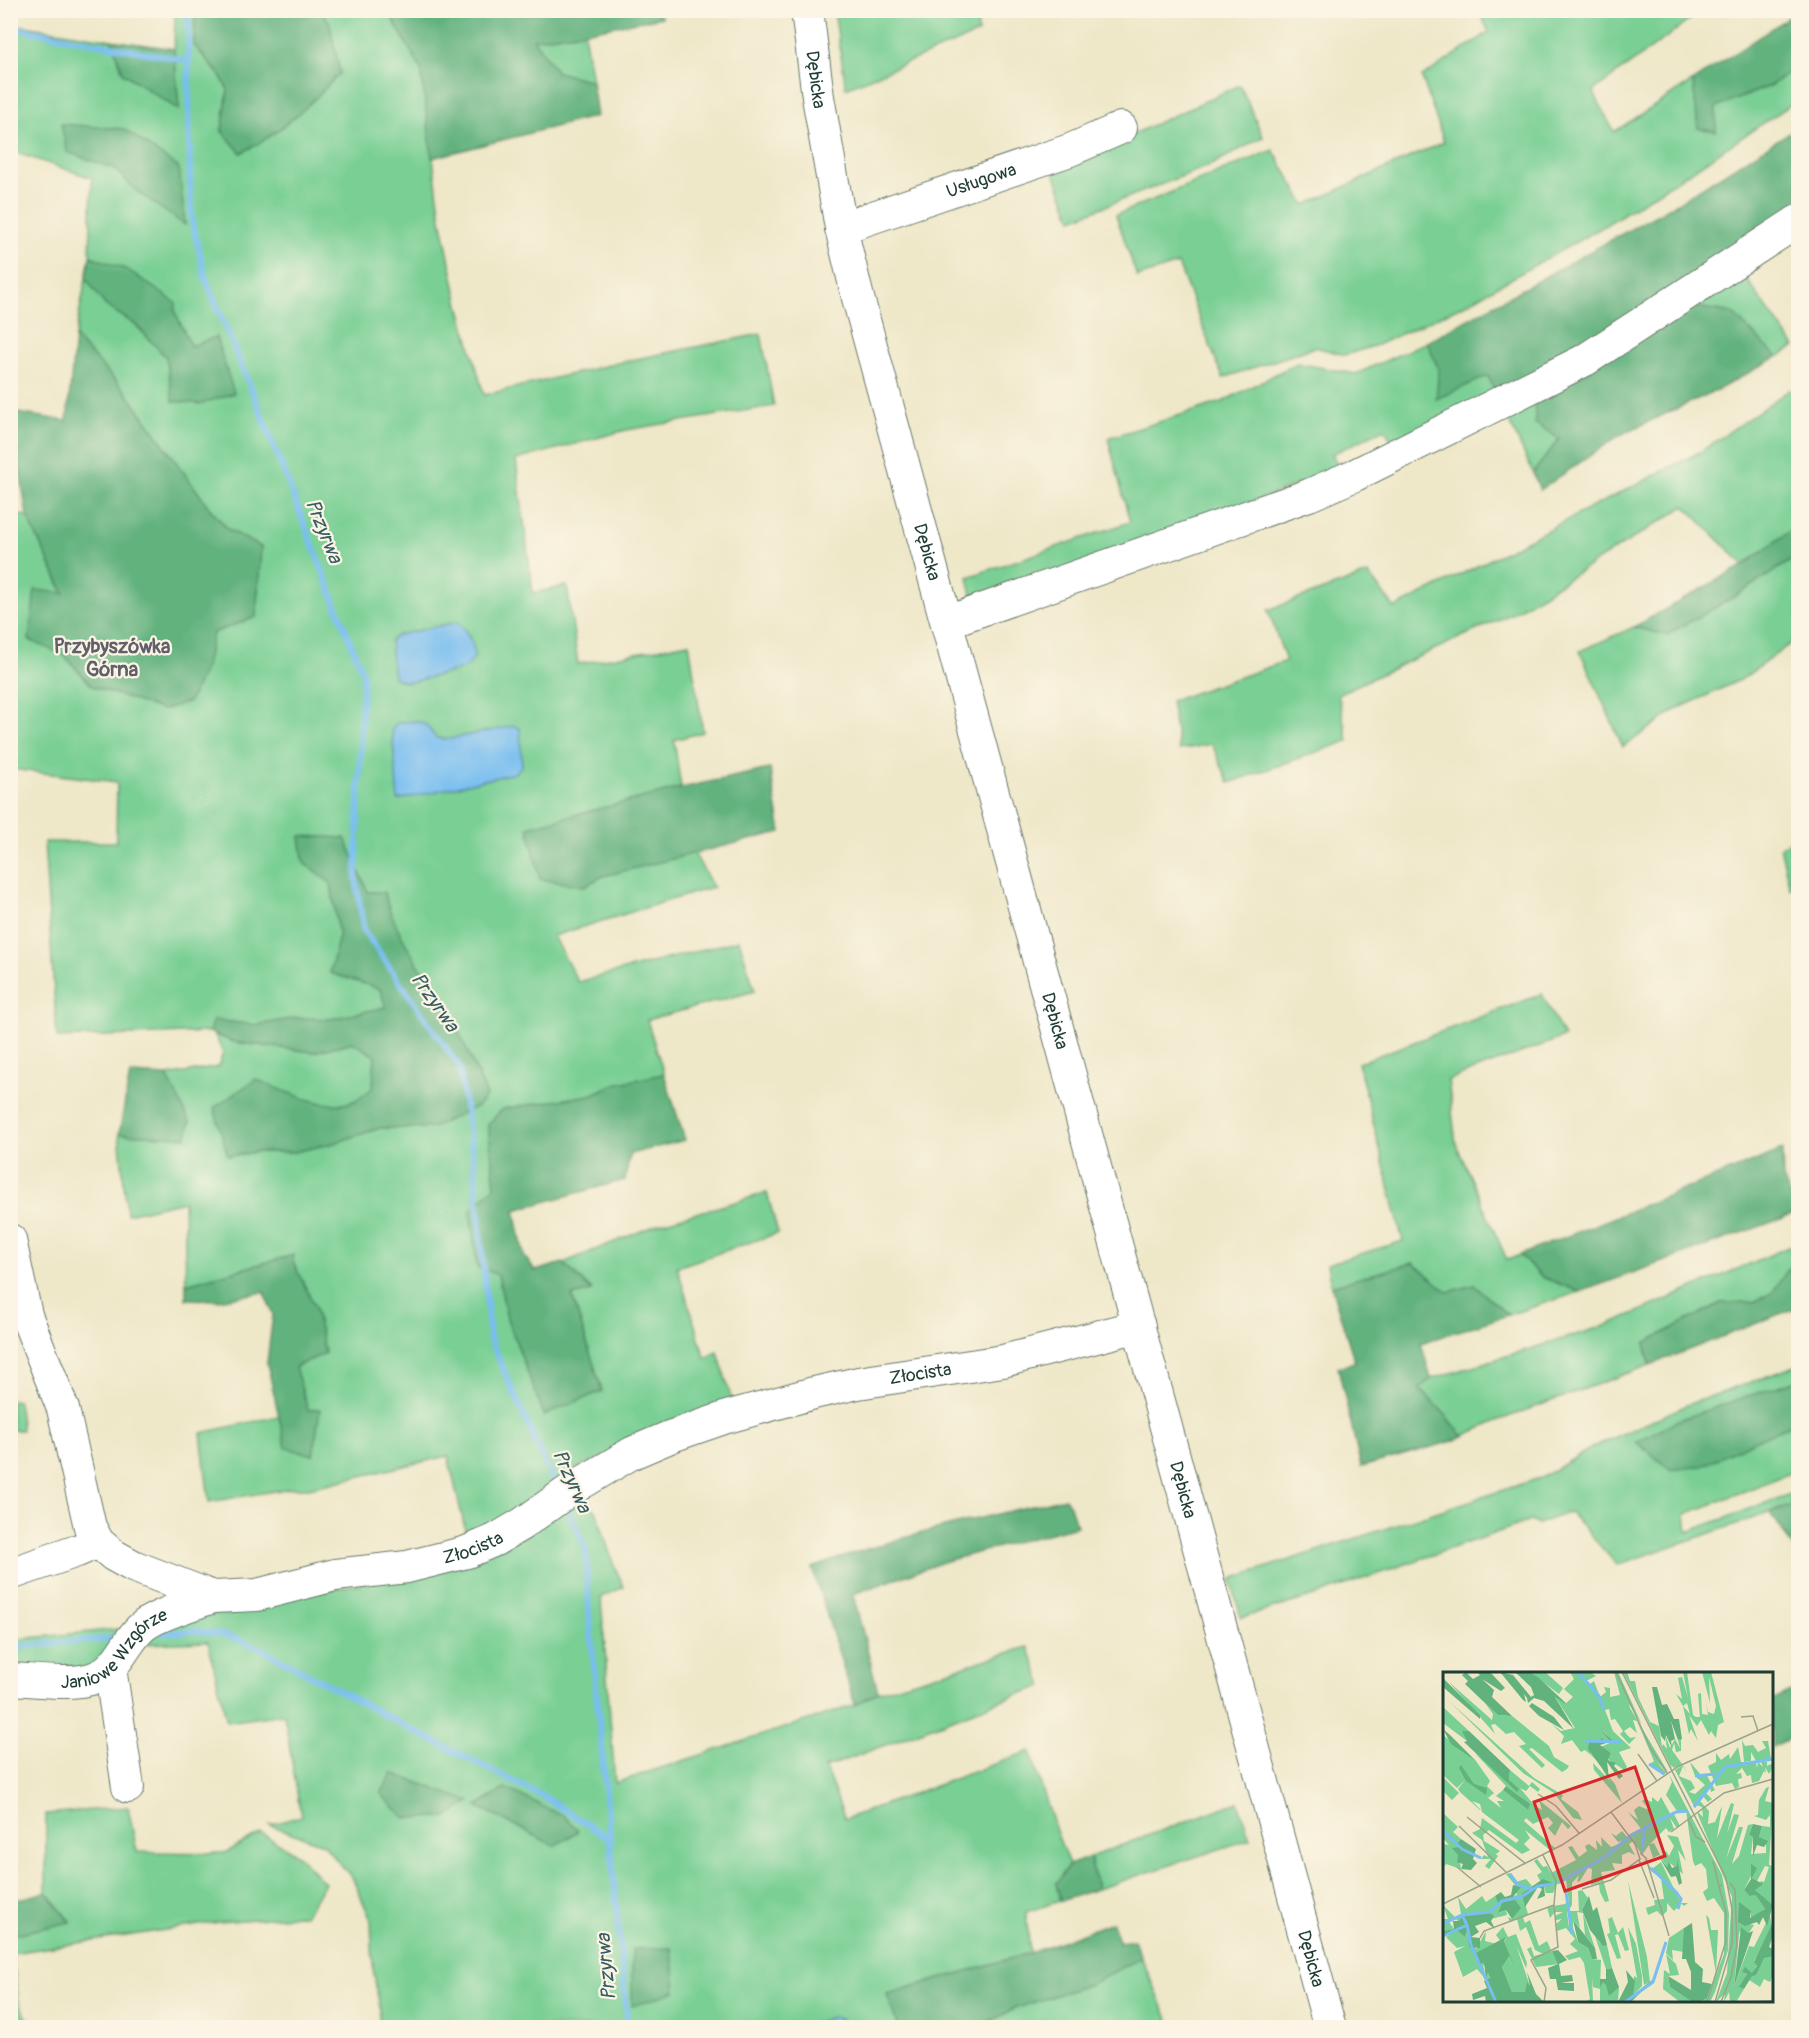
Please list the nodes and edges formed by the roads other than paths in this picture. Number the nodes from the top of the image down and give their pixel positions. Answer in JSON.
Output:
{"nodes":[{"id":1,"x":807,"y":10,"type":"edge"},
{"id":2,"x":1121,"y":128,"type":"dead end"},
{"id":3,"x":1798,"y":221,"type":"edge"},
{"id":4,"x":841,"y":228,"type":"junction"},
{"id":5,"x":946,"y":622,"type":"junction"},
{"id":6,"x":10,"y":1240,"type":"edge"},
{"id":7,"x":1139,"y":1326,"type":"junction"},
{"id":8,"x":98,"y":1542,"type":"junction"},
{"id":9,"x":10,"y":1574,"type":"edge"},
{"id":10,"x":213,"y":1597,"type":"junction"},
{"id":11,"x":110,"y":1668,"type":"junction"},
{"id":12,"x":10,"y":1679,"type":"edge"},
{"id":13,"x":128,"y":1787,"type":"dead end"},
{"id":14,"x":1330,"y":2028,"type":"edge"}],
"edges":[{"from":1,"to":4,"type":"street","name":"Dębicka"},
{"from":2,"to":4,"type":"street","name":"Usługowa"},
{"from":3,"to":5,"type":"street"},
{"from":4,"to":5,"type":"street","name":"Dębicka"},
{"from":5,"to":7,"type":"street","name":"Dębicka"},
{"from":6,"to":8,"type":"street"},
{"from":7,"to":10,"type":"street","name":"Złocista"},
{"from":7,"to":14,"type":"street","name":"Dębicka"},
{"from":8,"to":9,"type":"street"},
{"from":8,"to":10,"type":"street","name":"Złocista"},
{"from":10,"to":11,"type":"street","name":"Janiowe Wzgórze"},
{"from":11,"to":12,"type":"street","name":"Janiowe Wzgórze"},
{"from":11,"to":13,"type":"street"}]}
